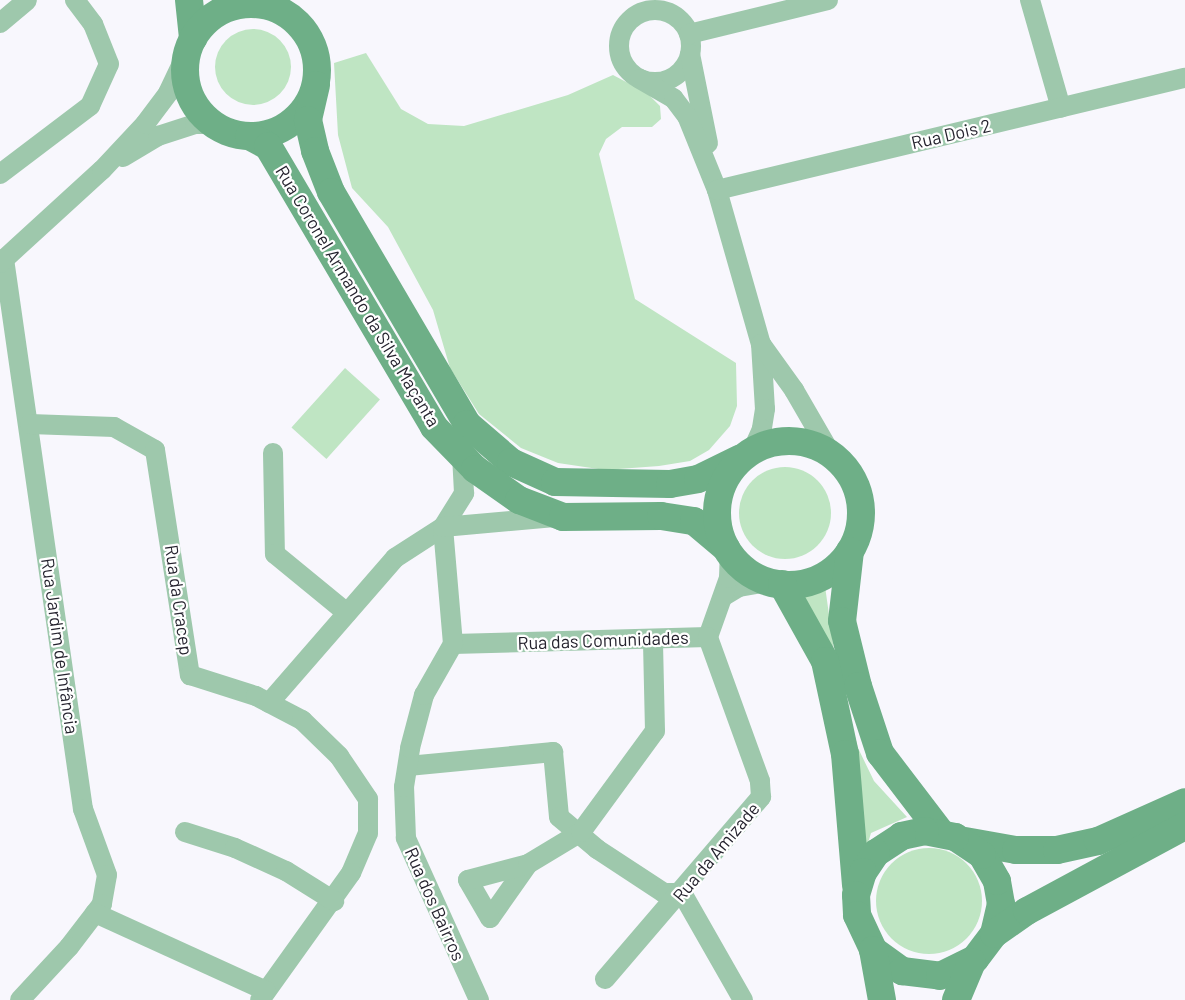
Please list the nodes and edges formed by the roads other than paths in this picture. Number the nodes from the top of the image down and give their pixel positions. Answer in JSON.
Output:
{"nodes":[{"id":1,"x":27,"y":0,"type":"edge"},
{"id":2,"x":75,"y":0,"type":"edge"},
{"id":3,"x":189,"y":0,"type":"edge"},
{"id":4,"x":828,"y":0,"type":"edge"},
{"id":5,"x":1030,"y":0,"type":"edge"},
{"id":6,"x":257,"y":3,"type":"edge"},
{"id":7,"x":639,"y":7,"type":"edge"},
{"id":8,"x":681,"y":17,"type":"edge"},
{"id":9,"x":0,"y":23,"type":"edge"},
{"id":10,"x":190,"y":46,"type":"junction"},
{"id":11,"x":690,"y":54,"type":"junction"},
{"id":12,"x":1185,"y":78,"type":"edge"},
{"id":13,"x":640,"y":79,"type":"junction"},
{"id":14,"x":316,"y":85,"type":"junction"},
{"id":15,"x":1061,"y":108,"type":"junction"},
{"id":16,"x":214,"y":124,"type":"junction"},
{"id":17,"x":249,"y":136,"type":"junction"},
{"id":18,"x":102,"y":170,"type":"junction"},
{"id":19,"x":0,"y":174,"type":"edge"},
{"id":20,"x":717,"y":190,"type":"junction"},
{"id":21,"x":2,"y":261,"type":"edge"},
{"id":22,"x":760,"y":344,"type":"junction"},
{"id":23,"x":30,"y":424,"type":"junction"},
{"id":24,"x":273,"y":453,"type":"dead end"},
{"id":25,"x":746,"y":454,"type":"junction"},
{"id":26,"x":831,"y":454,"type":"junction"},
{"id":27,"x":462,"y":456,"type":"junction"},
{"id":28,"x":563,"y":517,"type":"junction"},
{"id":29,"x":442,"y":527,"type":"junction"},
{"id":30,"x":728,"y":551,"type":"junction"},
{"id":31,"x":850,"y":551,"type":"junction"},
{"id":32,"x":775,"y":583,"type":"junction"},
{"id":33,"x":724,"y":596,"type":"junction"},
{"id":34,"x":347,"y":614,"type":"junction"},
{"id":35,"x":708,"y":637,"type":"junction"},
{"id":36,"x":653,"y":640,"type":"junction"},
{"id":37,"x":453,"y":644,"type":"junction"},
{"id":38,"x":269,"y":702,"type":"junction"},
{"id":39,"x":408,"y":766,"type":"junction"},
{"id":40,"x":1185,"y":802,"type":"edge"},
{"id":41,"x":1185,"y":826,"type":"edge"},
{"id":42,"x":185,"y":832,"type":"dead end"},
{"id":43,"x":581,"y":832,"type":"junction"},
{"id":44,"x":953,"y":837,"type":"junction"},
{"id":45,"x":528,"y":864,"type":"dead end"},
{"id":46,"x":682,"y":892,"type":"junction"},
{"id":47,"x":856,"y":895,"type":"junction"},
{"id":48,"x":334,"y":901,"type":"junction"},
{"id":49,"x":95,"y":913,"type":"junction"},
{"id":50,"x":994,"y":934,"type":"junction"},
{"id":51,"x":873,"y":951,"type":"junction"},
{"id":52,"x":972,"y":962,"type":"junction"},
{"id":53,"x":605,"y":979,"type":"dead end"},
{"id":54,"x":263,"y":996,"type":"edge"},
{"id":55,"x":23,"y":999,"type":"edge"},
{"id":56,"x":479,"y":1000,"type":"edge"},
{"id":57,"x":743,"y":1000,"type":"edge"},
{"id":58,"x":882,"y":1000,"type":"edge"},
{"id":59,"x":956,"y":1000,"type":"edge"}],
"edges":[{"from":1,"to":9,"type":"street"},
{"from":2,"to":19,"type":"street"},
{"from":3,"to":10,"type":"main road"},
{"from":4,"to":8,"type":"street"},
{"from":5,"to":15,"type":"street"},
{"from":6,"to":10,"type":"main road","name":"Rua Coronel Armando da Silva Maçanta"},
{"from":6,"to":14,"type":"main road","name":"Rua Coronel Armando da Silva Maçanta"},
{"from":7,"to":8,"type":"street"},
{"from":7,"to":13,"type":"street"},
{"from":8,"to":11,"type":"street"},
{"from":10,"to":16,"type":"main road"},
{"from":10,"to":18,"type":"street"},
{"from":11,"to":13,"type":"street"},
{"from":11,"to":20,"type":"street"},
{"from":12,"to":15,"type":"street","name":"Rua Dois 2"},
{"from":13,"to":20,"type":"street"},
{"from":14,"to":17,"type":"main road","name":"Rua Coronel Armando da Silva Maçanta"},
{"from":14,"to":25,"type":"main road","name":"Rua Coronel Armando da Silva Maçanta"},
{"from":15,"to":20,"type":"street","name":"Rua Dois 2"},
{"from":16,"to":17,"type":"main road","name":"Rua Coronel Armando da Silva Maçanta"},
{"from":16,"to":18,"type":"street"},
{"from":17,"to":27,"type":"main road","name":"Rua Coronel Armando da Silva Maçanta"},
{"from":18,"to":21,"type":"street"},
{"from":20,"to":22,"type":"street"},
{"from":21,"to":23,"type":"street","name":"Rua Jardim de Infância"},
{"from":22,"to":25,"type":"street"},
{"from":22,"to":26,"type":"street"},
{"from":23,"to":38,"type":"street","name":"Rua da Cracep"},
{"from":23,"to":49,"type":"street","name":"Rua Jardim de Infância"},
{"from":24,"to":34,"type":"street"},
{"from":25,"to":26,"type":"main road"},
{"from":25,"to":30,"type":"main road"},
{"from":26,"to":31,"type":"main road"},
{"from":27,"to":28,"type":"main road","name":"Rua Coronel Armando da Silva Maçanta"},
{"from":27,"to":29,"type":"street"},
{"from":28,"to":29,"type":"street"},
{"from":28,"to":30,"type":"main road","name":"Rua Coronel Armando da Silva Maçanta"},
{"from":29,"to":34,"type":"street"},
{"from":29,"to":37,"type":"street"},
{"from":30,"to":32,"type":"main road"},
{"from":30,"to":33,"type":"street","name":"Rua das Comunidades"},
{"from":31,"to":32,"type":"main road"},
{"from":31,"to":44,"type":"main road"},
{"from":32,"to":33,"type":"street"},
{"from":32,"to":47,"type":"main road"},
{"from":33,"to":35,"type":"street","name":"Rua das Comunidades"},
{"from":34,"to":38,"type":"street"},
{"from":35,"to":36,"type":"street","name":"Rua das Comunidades"},
{"from":35,"to":46,"type":"street","name":"Rua da Amizade"},
{"from":36,"to":37,"type":"street","name":"Rua das Comunidades"},
{"from":36,"to":43,"type":"street"},
{"from":37,"to":39,"type":"street","name":"Rua dos Bairros"},
{"from":38,"to":48,"type":"street","name":"Rua da Cracep"},
{"from":39,"to":43,"type":"street"},
{"from":39,"to":56,"type":"street","name":"Rua dos Bairros"},
{"from":40,"to":44,"type":"main road"},
{"from":41,"to":50,"type":"main road"},
{"from":42,"to":48,"type":"street"},
{"from":43,"to":45,"type":"street"},
{"from":43,"to":46,"type":"street"},
{"from":44,"to":47,"type":"main road"},
{"from":44,"to":50,"type":"main road"},
{"from":46,"to":53,"type":"street","name":"Rua da Amizade"},
{"from":46,"to":57,"type":"street"},
{"from":47,"to":51,"type":"main road"},
{"from":48,"to":54,"type":"street","name":"Rua da Cracep"},
{"from":49,"to":54,"type":"street"},
{"from":49,"to":55,"type":"street","name":"Rua Jardim de Infância"},
{"from":50,"to":52,"type":"main road"},
{"from":51,"to":52,"type":"main road"},
{"from":51,"to":58,"type":"main road"},
{"from":52,"to":59,"type":"main road"}]}
